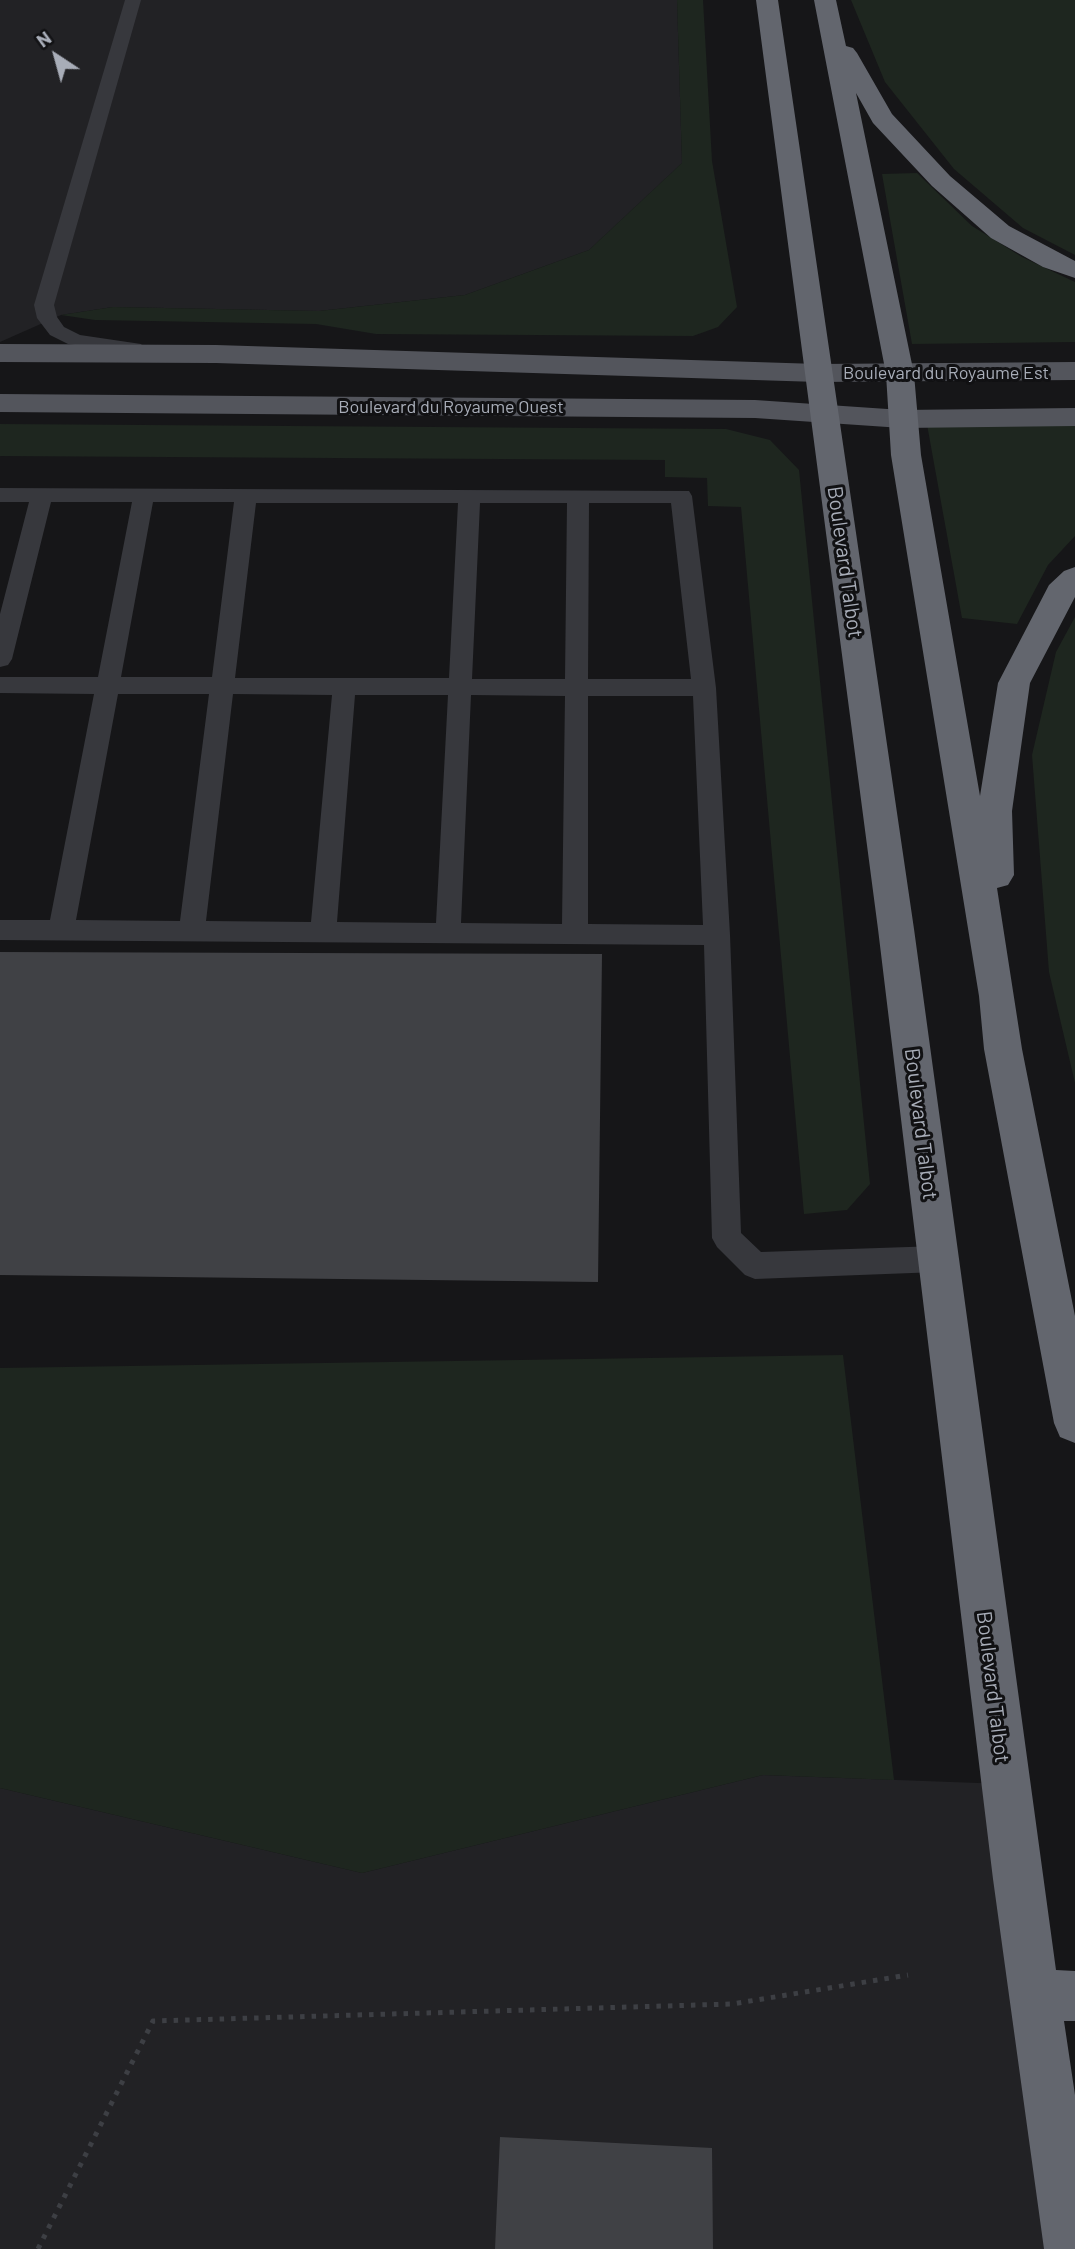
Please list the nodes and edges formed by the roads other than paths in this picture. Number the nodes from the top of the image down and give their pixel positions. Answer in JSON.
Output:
{"nodes":[{"id":1,"x":134,"y":0,"type":"edge"},
{"id":2,"x":767,"y":0,"type":"edge"},
{"id":3,"x":827,"y":12,"type":"edge"},
{"id":4,"x":1075,"y":270,"type":"edge"},
{"id":5,"x":0,"y":353,"type":"edge"},
{"id":6,"x":216,"y":354,"type":"junction"},
{"id":7,"x":1075,"y":372,"type":"edge"},
{"id":8,"x":818,"y":373,"type":"junction"},
{"id":9,"x":900,"y":374,"type":"junction"},
{"id":10,"x":0,"y":403,"type":"edge"},
{"id":11,"x":824,"y":415,"type":"junction"},
{"id":12,"x":1075,"y":417,"type":"edge"},
{"id":13,"x":902,"y":419,"type":"junction"},
{"id":14,"x":0,"y":495,"type":"edge"},
{"id":15,"x":42,"y":495,"type":"junction"},
{"id":16,"x":144,"y":495,"type":"junction"},
{"id":17,"x":246,"y":495,"type":"junction"},
{"id":18,"x":469,"y":496,"type":"junction"},
{"id":19,"x":578,"y":496,"type":"junction"},
{"id":20,"x":1075,"y":578,"type":"edge"},
{"id":21,"x":0,"y":659,"type":"edge"},
{"id":22,"x":0,"y":685,"type":"edge"},
{"id":23,"x":108,"y":685,"type":"junction"},
{"id":24,"x":223,"y":686,"type":"junction"},
{"id":25,"x":344,"y":687,"type":"junction"},
{"id":26,"x":460,"y":687,"type":"junction"},
{"id":27,"x":576,"y":688,"type":"junction"},
{"id":28,"x":704,"y":688,"type":"junction"},
{"id":29,"x":0,"y":930,"type":"edge"},
{"id":30,"x":61,"y":930,"type":"junction"},
{"id":31,"x":192,"y":931,"type":"junction"},
{"id":32,"x":323,"y":932,"type":"junction"},
{"id":33,"x":448,"y":933,"type":"junction"},
{"id":34,"x":575,"y":934,"type":"junction"},
{"id":35,"x":717,"y":935,"type":"junction"},
{"id":36,"x":997,"y":996,"type":"junction"},
{"id":37,"x":938,"y":1259,"type":"junction"},
{"id":38,"x":1075,"y":1423,"type":"edge"},
{"id":39,"x":1055,"y":1996,"type":"edge"},
{"id":40,"x":1071,"y":2249,"type":"edge"}],
"edges":[{"from":1,"to":6,"type":"lane"},
{"from":2,"to":8,"type":"highway","name":"Boulevard Talbot"},
{"from":3,"to":4,"type":"highway"},
{"from":3,"to":9,"type":"highway"},
{"from":5,"to":6,"type":"main road","name":"Boulevard du Royaume Ouest"},
{"from":6,"to":8,"type":"main road","name":"Boulevard du Royaume Ouest"},
{"from":7,"to":9,"type":"main road","name":"Boulevard du Royaume Est"},
{"from":8,"to":9,"type":"main road","name":"Boulevard du Royaume Est"},
{"from":8,"to":11,"type":"highway","name":"Boulevard Talbot"},
{"from":9,"to":13,"type":"highway"},
{"from":10,"to":11,"type":"main road","name":"Boulevard du Royaume Ouest"},
{"from":11,"to":13,"type":"main road","name":"Boulevard du Royaume Ouest"},
{"from":11,"to":37,"type":"highway","name":"Boulevard Talbot"},
{"from":12,"to":13,"type":"main road"},
{"from":13,"to":36,"type":"highway"},
{"from":14,"to":15,"type":"lane"},
{"from":15,"to":16,"type":"lane"},
{"from":15,"to":21,"type":"lane"},
{"from":16,"to":17,"type":"lane"},
{"from":16,"to":23,"type":"lane"},
{"from":17,"to":18,"type":"lane"},
{"from":17,"to":24,"type":"lane"},
{"from":18,"to":19,"type":"lane"},
{"from":18,"to":26,"type":"lane"},
{"from":19,"to":27,"type":"lane"},
{"from":19,"to":28,"type":"lane"},
{"from":20,"to":36,"type":"highway"},
{"from":22,"to":23,"type":"lane"},
{"from":23,"to":24,"type":"lane"},
{"from":23,"to":30,"type":"lane"},
{"from":24,"to":25,"type":"lane"},
{"from":24,"to":31,"type":"lane"},
{"from":25,"to":26,"type":"lane"},
{"from":25,"to":32,"type":"lane"},
{"from":26,"to":27,"type":"lane"},
{"from":26,"to":33,"type":"lane"},
{"from":27,"to":28,"type":"lane"},
{"from":27,"to":34,"type":"lane"},
{"from":28,"to":35,"type":"lane"},
{"from":29,"to":30,"type":"lane"},
{"from":30,"to":31,"type":"lane"},
{"from":31,"to":32,"type":"lane"},
{"from":32,"to":33,"type":"lane"},
{"from":33,"to":34,"type":"lane"},
{"from":34,"to":35,"type":"lane"},
{"from":35,"to":37,"type":"lane"},
{"from":36,"to":38,"type":"highway"},
{"from":37,"to":39,"type":"highway","name":"Boulevard Talbot"},
{"from":39,"to":40,"type":"highway","name":"Boulevard Talbot"}]}
